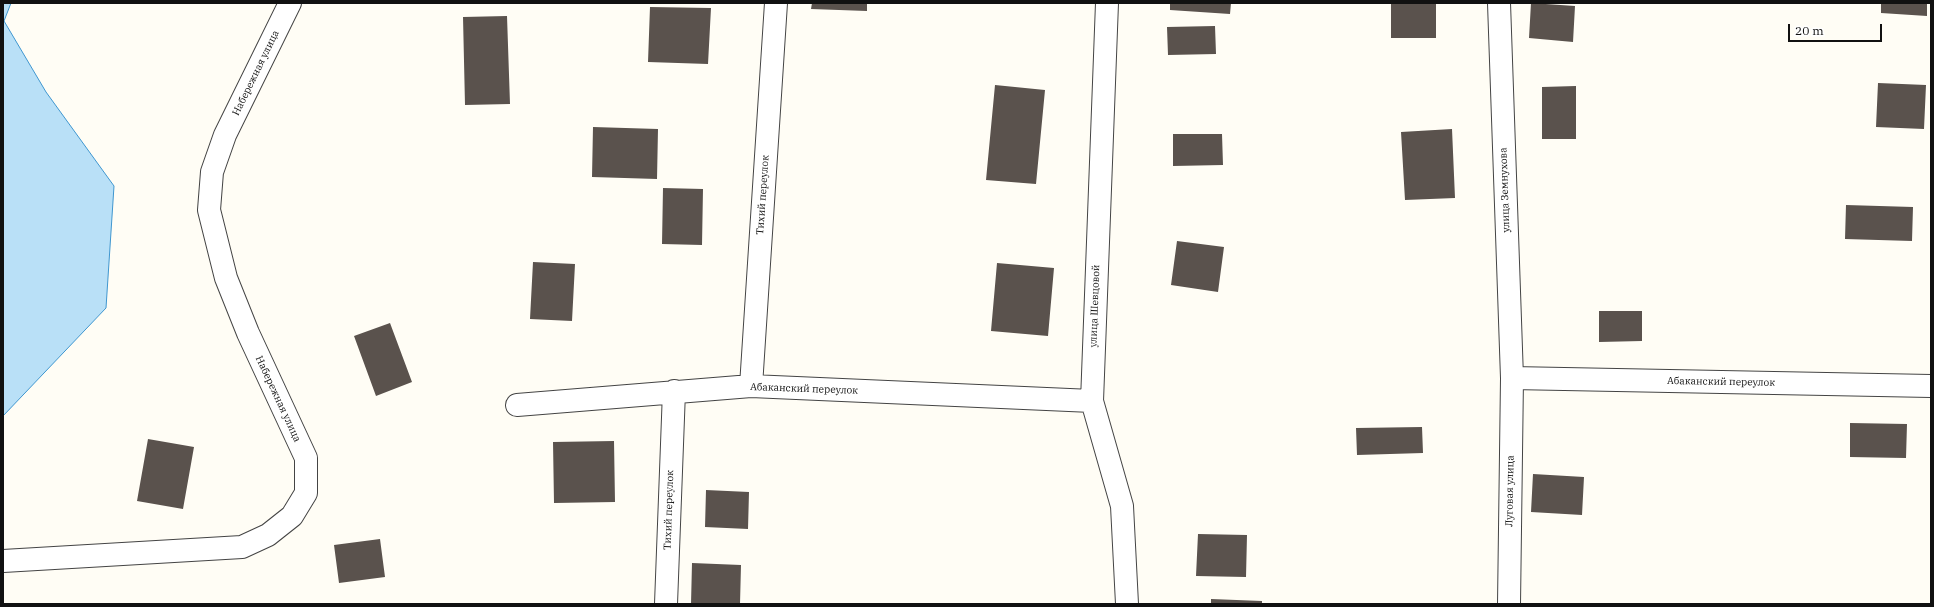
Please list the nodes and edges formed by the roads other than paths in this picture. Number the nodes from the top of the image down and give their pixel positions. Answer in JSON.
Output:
{"nodes":[{"id":1,"x":290,"y":3,"type":"edge"},
{"id":2,"x":776,"y":3,"type":"edge"},
{"id":3,"x":1106,"y":3,"type":"edge"},
{"id":4,"x":1499,"y":3,"type":"edge"},
{"id":5,"x":1512,"y":378,"type":"junction"},
{"id":6,"x":751,"y":386,"type":"junction"},
{"id":7,"x":1931,"y":386,"type":"edge"},
{"id":8,"x":674,"y":391,"type":"junction"},
{"id":9,"x":1092,"y":401,"type":"junction"},
{"id":10,"x":517,"y":405,"type":"dead end"},
{"id":11,"x":3,"y":561,"type":"edge"},
{"id":12,"x":666,"y":604,"type":"edge"},
{"id":13,"x":1127,"y":604,"type":"edge"},
{"id":14,"x":1509,"y":604,"type":"edge"}],
"edges":[{"from":1,"to":11,"type":"street","name":"Набережная улица"},
{"from":2,"to":6,"type":"street","name":"Тихий переулок"},
{"from":3,"to":9,"type":"street","name":"улица Шевцовой"},
{"from":4,"to":5,"type":"street","name":"улица Земнухова"},
{"from":5,"to":7,"type":"street","name":"Абаканский переулок"},
{"from":5,"to":14,"type":"street","name":"Луговая улица"},
{"from":6,"to":8,"type":"street","name":"Абаканский переулок"},
{"from":6,"to":9,"type":"street","name":"Абаканский переулок"},
{"from":8,"to":10,"type":"street","name":"Абаканский переулок"},
{"from":8,"to":12,"type":"street","name":"Тихий переулок"},
{"from":9,"to":13,"type":"street","name":"улица Шевцовой"}]}
